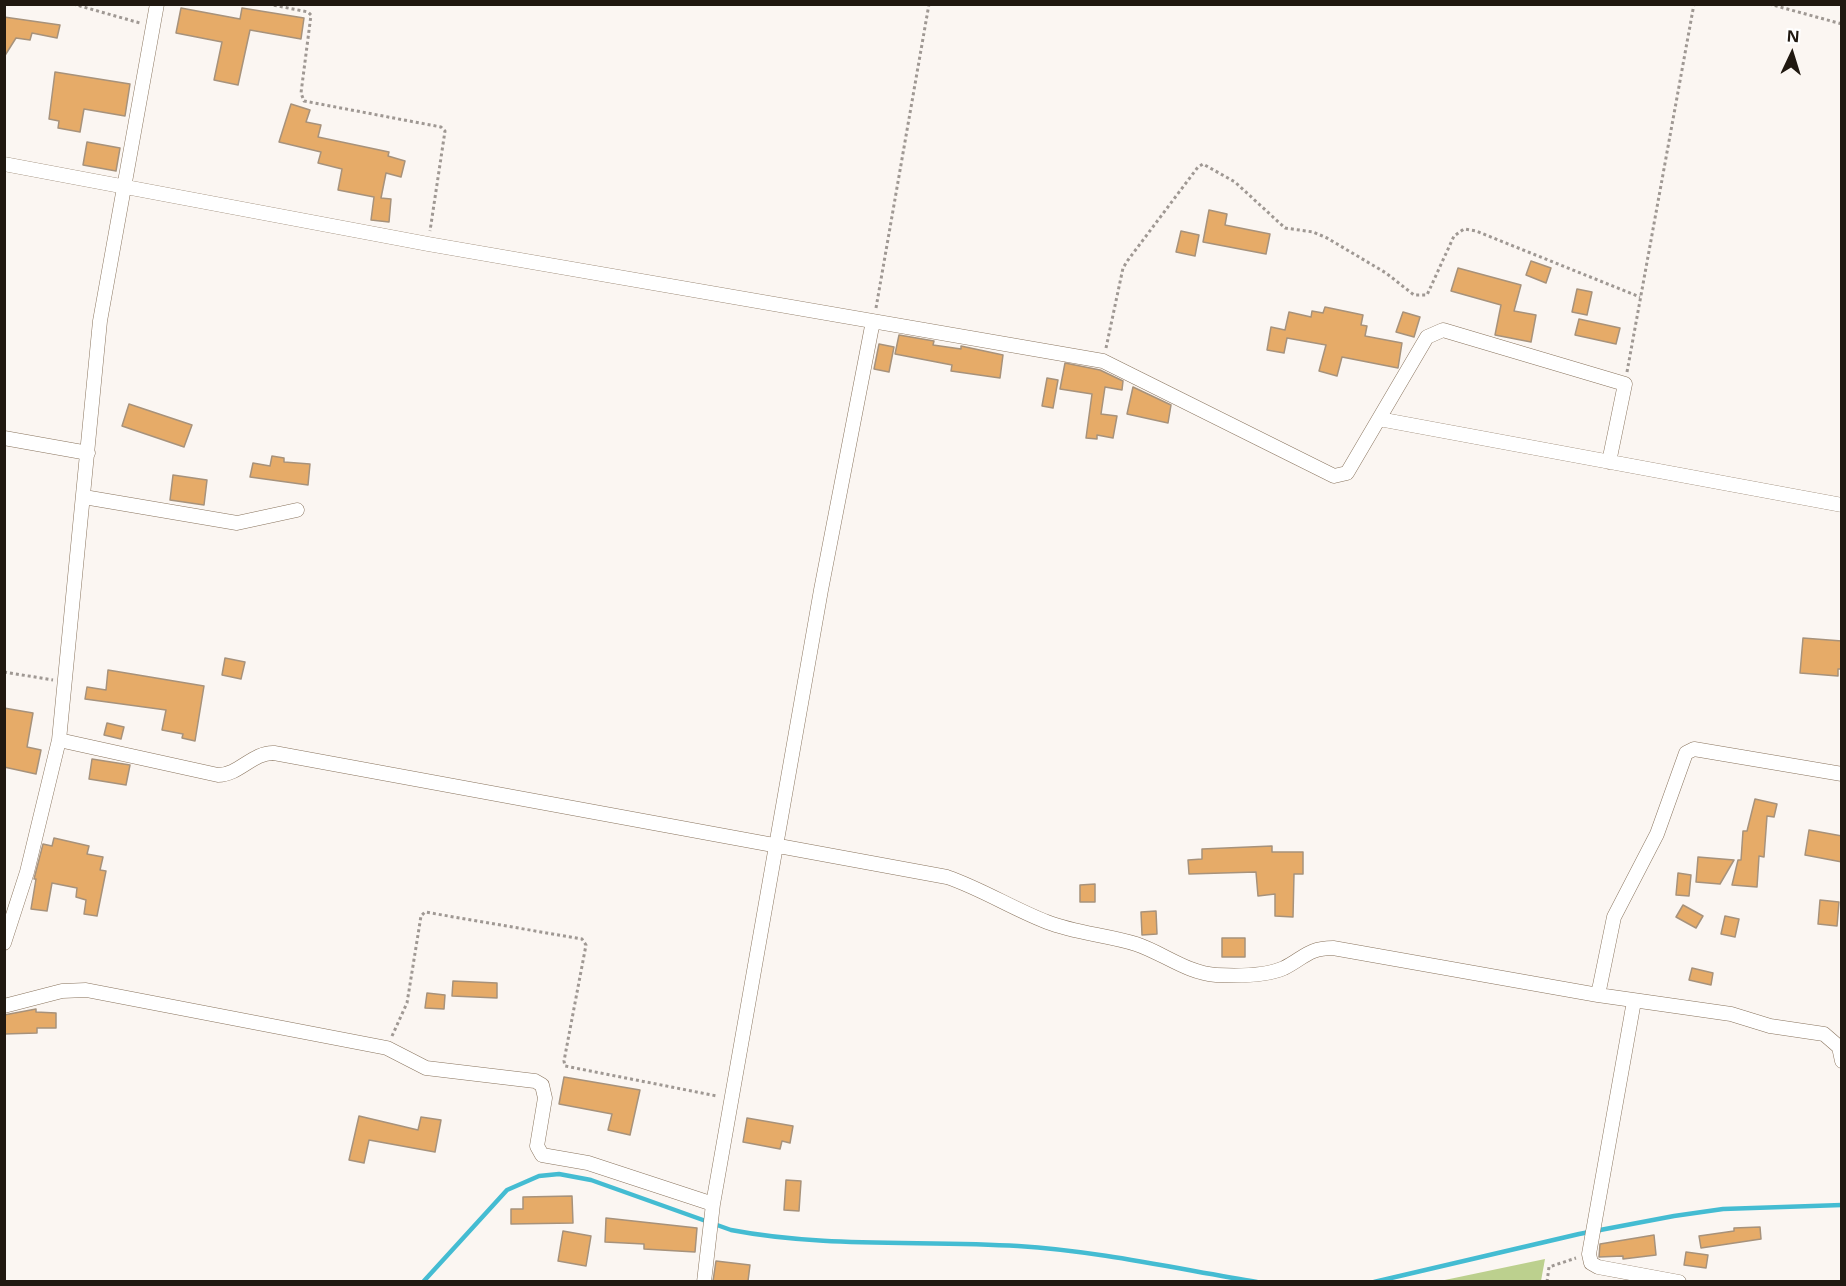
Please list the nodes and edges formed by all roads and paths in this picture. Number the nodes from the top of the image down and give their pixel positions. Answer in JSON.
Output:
{"nodes":[{"id":1,"x":72,"y":4,"type":"edge"},
{"id":2,"x":157,"y":4,"type":"edge"},
{"id":3,"x":268,"y":4,"type":"edge"},
{"id":4,"x":929,"y":4,"type":"edge"},
{"id":5,"x":1694,"y":4,"type":"edge"},
{"id":6,"x":1769,"y":4,"type":"edge"},
{"id":7,"x":1842,"y":24,"type":"edge"},
{"id":8,"x":153,"y":26,"type":"junction"},
{"id":9,"x":4,"y":164,"type":"edge"},
{"id":10,"x":123,"y":187,"type":"junction"},
{"id":11,"x":428,"y":244,"type":"junction"},
{"id":12,"x":1640,"y":297,"type":"junction"},
{"id":13,"x":873,"y":321,"type":"junction"},
{"id":14,"x":1103,"y":361,"type":"junction"},
{"id":15,"x":1625,"y":384,"type":"junction"},
{"id":16,"x":1379,"y":419,"type":"junction"},
{"id":17,"x":4,"y":438,"type":"edge"},
{"id":18,"x":88,"y":453,"type":"junction"},
{"id":19,"x":1609,"y":462,"type":"junction"},
{"id":20,"x":84,"y":497,"type":"junction"},
{"id":21,"x":1842,"y":505,"type":"edge"},
{"id":22,"x":297,"y":510,"type":"dead end"},
{"id":23,"x":4,"y":672,"type":"edge"},
{"id":24,"x":66,"y":683,"type":"junction"},
{"id":25,"x":59,"y":740,"type":"junction"},
{"id":26,"x":1842,"y":774,"type":"edge"},
{"id":27,"x":777,"y":844,"type":"junction"},
{"id":28,"x":4,"y":944,"type":"edge"},
{"id":29,"x":1598,"y":996,"type":"junction"},
{"id":30,"x":1634,"y":1001,"type":"junction"},
{"id":31,"x":4,"y":1006,"type":"edge"},
{"id":32,"x":387,"y":1047,"type":"junction"},
{"id":33,"x":1842,"y":1061,"type":"edge"},
{"id":34,"x":731,"y":1099,"type":"junction"},
{"id":35,"x":713,"y":1204,"type":"junction"},
{"id":36,"x":1590,"y":1250,"type":"junction"},
{"id":37,"x":704,"y":1281,"type":"edge"},
{"id":38,"x":1547,"y":1281,"type":"edge"},
{"id":39,"x":1679,"y":1281,"type":"edge"}],
"edges":[{"from":1,"to":8,"type":"path"},
{"from":2,"to":8,"type":"street"},
{"from":3,"to":11,"type":"path"},
{"from":4,"to":13,"type":"path"},
{"from":5,"to":12,"type":"path"},
{"from":6,"to":7,"type":"path"},
{"from":8,"to":10,"type":"street"},
{"from":9,"to":10,"type":"street"},
{"from":10,"to":11,"type":"street"},
{"from":10,"to":18,"type":"street"},
{"from":11,"to":13,"type":"street"},
{"from":12,"to":14,"type":"path"},
{"from":12,"to":15,"type":"path"},
{"from":13,"to":14,"type":"street"},
{"from":13,"to":27,"type":"street"},
{"from":14,"to":16,"type":"street"},
{"from":15,"to":16,"type":"street"},
{"from":15,"to":19,"type":"street"},
{"from":16,"to":19,"type":"street"},
{"from":17,"to":18,"type":"street"},
{"from":18,"to":20,"type":"street"},
{"from":19,"to":21,"type":"street"},
{"from":20,"to":22,"type":"street"},
{"from":20,"to":24,"type":"street"},
{"from":23,"to":24,"type":"path"},
{"from":24,"to":25,"type":"street"},
{"from":25,"to":27,"type":"street"},
{"from":25,"to":28,"type":"street"},
{"from":26,"to":29,"type":"street"},
{"from":27,"to":29,"type":"street"},
{"from":27,"to":34,"type":"street"},
{"from":29,"to":30,"type":"street"},
{"from":30,"to":33,"type":"street"},
{"from":30,"to":36,"type":"street"},
{"from":31,"to":32,"type":"street"},
{"from":32,"to":34,"type":"path"},
{"from":32,"to":35,"type":"street"},
{"from":34,"to":35,"type":"street"},
{"from":35,"to":37,"type":"street"},
{"from":36,"to":38,"type":"path"},
{"from":36,"to":39,"type":"street"}]}
